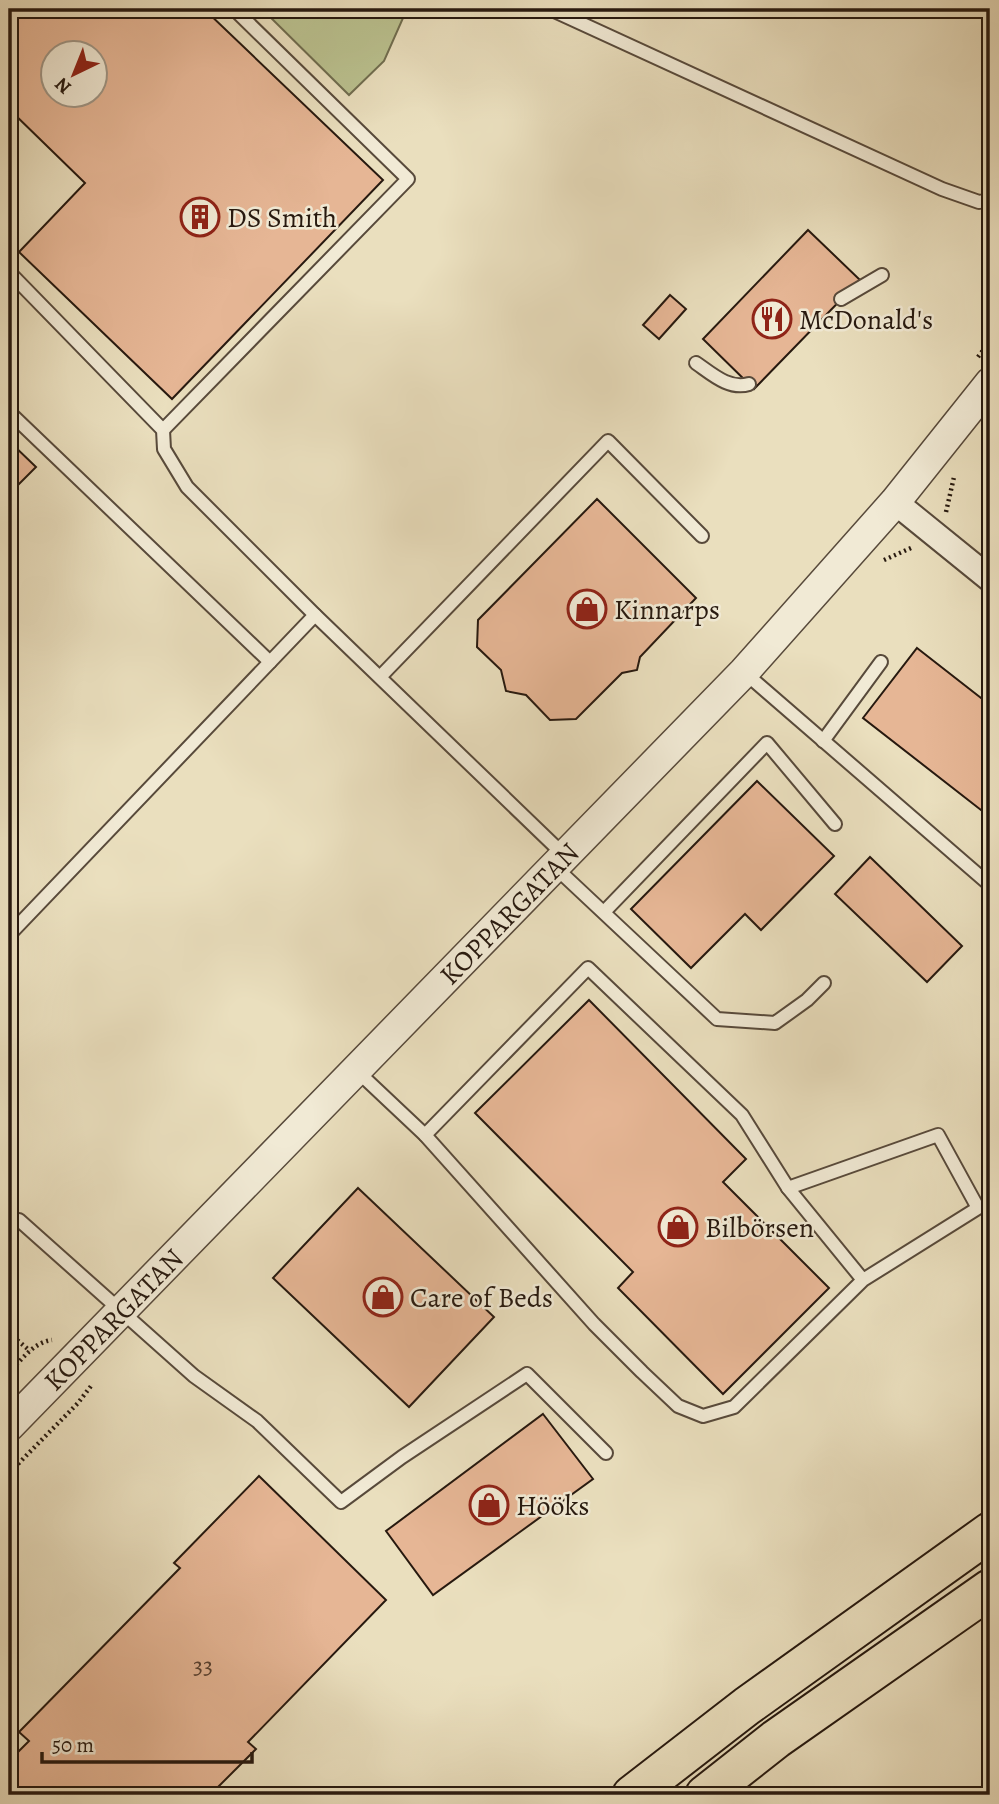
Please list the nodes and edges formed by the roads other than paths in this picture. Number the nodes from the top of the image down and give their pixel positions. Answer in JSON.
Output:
{"nodes":[{"id":1,"x":234,"y":9,"type":"edge"},
{"id":2,"x":550,"y":9,"type":"edge"},
{"id":3,"x":990,"y":200,"type":"edge"},
{"id":4,"x":9,"y":272,"type":"edge"},
{"id":5,"x":882,"y":275,"type":"dead end"},
{"id":6,"x":841,"y":299,"type":"dead end"},
{"id":7,"x":696,"y":363,"type":"dead end"},
{"id":8,"x":990,"y":383,"type":"edge"},
{"id":9,"x":749,"y":384,"type":"dead end"},
{"id":10,"x":9,"y":412,"type":"edge"},
{"id":11,"x":163,"y":430,"type":"junction"},
{"id":12,"x":895,"y":502,"type":"junction"},
{"id":13,"x":702,"y":536,"type":"dead end"},
{"id":14,"x":988,"y":572,"type":"edge"},
{"id":15,"x":315,"y":615,"type":"junction"},
{"id":16,"x":270,"y":662,"type":"junction"},
{"id":17,"x":881,"y":662,"type":"dead end"},
{"id":18,"x":744,"y":672,"type":"junction"},
{"id":19,"x":380,"y":677,"type":"junction"},
{"id":20,"x":823,"y":741,"type":"junction"},
{"id":21,"x":835,"y":824,"type":"dead end"},
{"id":22,"x":560,"y":862,"type":"junction"},
{"id":23,"x":990,"y":885,"type":"edge"},
{"id":24,"x":604,"y":912,"type":"junction"},
{"id":25,"x":9,"y":935,"type":"edge"},
{"id":26,"x":824,"y":983,"type":"dead end"},
{"id":27,"x":356,"y":1070,"type":"junction"},
{"id":28,"x":425,"y":1135,"type":"junction"},
{"id":29,"x":788,"y":1188,"type":"junction"},
{"id":30,"x":9,"y":1229,"type":"edge"},
{"id":31,"x":863,"y":1280,"type":"junction"},
{"id":32,"x":120,"y":1311,"type":"junction"},
{"id":33,"x":9,"y":1426,"type":"edge"},
{"id":34,"x":606,"y":1452,"type":"dead end"},
{"id":35,"x":990,"y":1532,"type":"edge"},
{"id":36,"x":990,"y":1589,"type":"edge"},
{"id":37,"x":632,"y":1795,"type":"edge"},
{"id":38,"x":705,"y":1795,"type":"edge"}],
"edges":[{"from":1,"to":11,"type":"lane"},
{"from":2,"to":3,"type":"lane"},
{"from":4,"to":11,"type":"lane"},
{"from":5,"to":6,"type":"lane"},
{"from":7,"to":9,"type":"lane"},
{"from":8,"to":12,"type":"street","name":"KOPPARGATAN"},
{"from":10,"to":16,"type":"lane"},
{"from":11,"to":15,"type":"lane"},
{"from":12,"to":14,"type":"street"},
{"from":12,"to":18,"type":"street","name":"KOPPARGATAN"},
{"from":13,"to":19,"type":"lane"},
{"from":15,"to":16,"type":"lane"},
{"from":15,"to":19,"type":"lane"},
{"from":16,"to":25,"type":"lane"},
{"from":17,"to":20,"type":"lane"},
{"from":18,"to":20,"type":"lane"},
{"from":18,"to":22,"type":"street","name":"KOPPARGATAN"},
{"from":19,"to":22,"type":"lane"},
{"from":20,"to":23,"type":"lane"},
{"from":21,"to":24,"type":"lane"},
{"from":22,"to":24,"type":"lane"},
{"from":22,"to":27,"type":"street","name":"KOPPARGATAN"},
{"from":24,"to":26,"type":"lane"},
{"from":27,"to":28,"type":"lane"},
{"from":27,"to":32,"type":"street","name":"KOPPARGATAN"},
{"from":28,"to":29,"type":"lane"},
{"from":28,"to":31,"type":"lane"},
{"from":29,"to":31,"type":"lane"},
{"from":29,"to":31,"type":"lane"},
{"from":30,"to":32,"type":"lane"},
{"from":32,"to":33,"type":"street","name":"KOPPARGATAN"},
{"from":32,"to":34,"type":"lane"},
{"from":35,"to":37,"type":"highway"},
{"from":36,"to":38,"type":"highway"}]}
